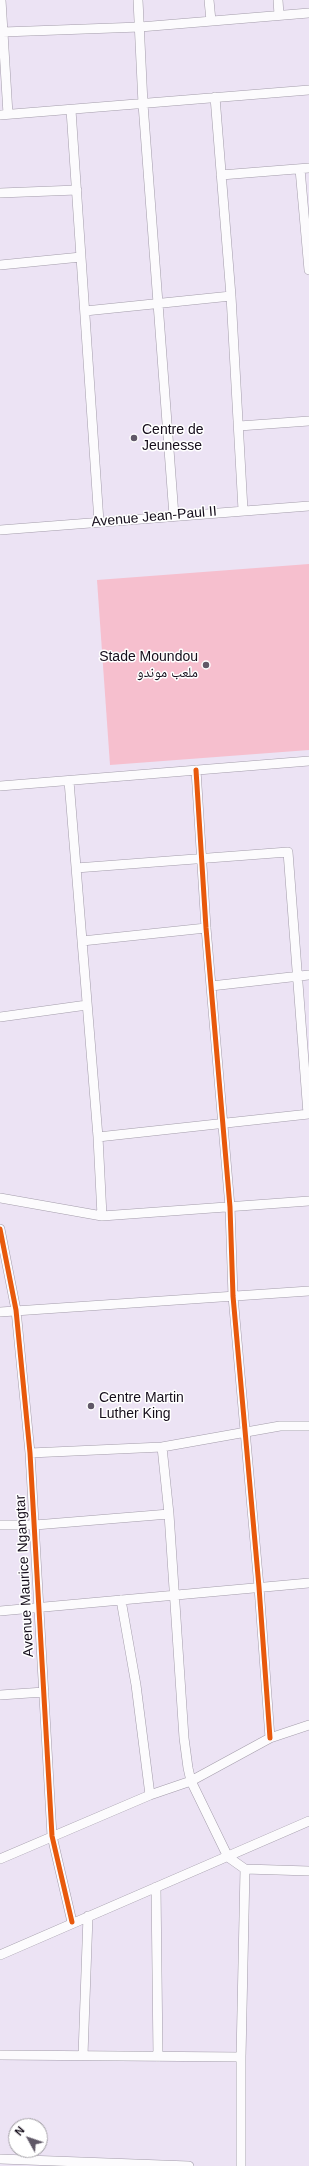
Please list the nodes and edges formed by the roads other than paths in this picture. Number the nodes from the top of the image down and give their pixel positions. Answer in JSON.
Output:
{"nodes":[{"id":1,"x":1,"y":0,"type":"edge"},
{"id":2,"x":138,"y":0,"type":"edge"},
{"id":3,"x":209,"y":0,"type":"edge"},
{"id":4,"x":278,"y":0,"type":"edge"},
{"id":5,"x":309,"y":13,"type":"edge"},
{"id":6,"x":279,"y":15,"type":"junction"},
{"id":7,"x":211,"y":21,"type":"junction"},
{"id":8,"x":140,"y":27,"type":"junction"},
{"id":9,"x":3,"y":32,"type":"junction"},
{"id":10,"x":309,"y":90,"type":"edge"},
{"id":11,"x":215,"y":97,"type":"junction"},
{"id":12,"x":143,"y":104,"type":"junction"},
{"id":13,"x":71,"y":110,"type":"junction"},
{"id":14,"x":4,"y":114,"type":"edge"},
{"id":15,"x":304,"y":168,"type":"edge"},
{"id":16,"x":221,"y":174,"type":"junction"},
{"id":17,"x":77,"y":190,"type":"junction"},
{"id":18,"x":0,"y":193,"type":"edge"},
{"id":19,"x":81,"y":257,"type":"junction"},
{"id":20,"x":0,"y":265,"type":"edge"},
{"id":21,"x":309,"y":270,"type":"edge"},
{"id":22,"x":231,"y":296,"type":"junction"},
{"id":23,"x":158,"y":302,"type":"junction"},
{"id":24,"x":85,"y":311,"type":"junction"},
{"id":25,"x":309,"y":421,"type":"edge"},
{"id":26,"x":239,"y":426,"type":"junction"},
{"id":27,"x":309,"y":506,"type":"edge"},
{"id":28,"x":243,"y":510,"type":"junction"},
{"id":29,"x":174,"y":516,"type":"junction"},
{"id":30,"x":99,"y":522,"type":"junction"},
{"id":31,"x":0,"y":530,"type":"edge"},
{"id":32,"x":309,"y":762,"type":"edge"},
{"id":33,"x":196,"y":770,"type":"junction"},
{"id":34,"x":69,"y":780,"type":"junction"},
{"id":35,"x":0,"y":786,"type":"edge"},
{"id":36,"x":202,"y":858,"type":"junction"},
{"id":37,"x":76,"y":868,"type":"junction"},
{"id":38,"x":206,"y":928,"type":"junction"},
{"id":39,"x":82,"y":941,"type":"junction"},
{"id":40,"x":298,"y":976,"type":"junction"},
{"id":41,"x":309,"y":976,"type":"edge"},
{"id":42,"x":211,"y":986,"type":"junction"},
{"id":43,"x":87,"y":1005,"type":"junction"},
{"id":44,"x":0,"y":1016,"type":"edge"},
{"id":45,"x":309,"y":1114,"type":"edge"},
{"id":46,"x":223,"y":1124,"type":"junction"},
{"id":47,"x":98,"y":1137,"type":"junction"},
{"id":48,"x":0,"y":1198,"type":"edge"},
{"id":49,"x":309,"y":1201,"type":"edge"},
{"id":50,"x":230,"y":1207,"type":"junction"},
{"id":51,"x":102,"y":1216,"type":"junction"},
{"id":52,"x":0,"y":1229,"type":"edge"},
{"id":53,"x":309,"y":1291,"type":"edge"},
{"id":54,"x":232,"y":1296,"type":"junction"},
{"id":55,"x":16,"y":1310,"type":"junction"},
{"id":56,"x":0,"y":1312,"type":"edge"},
{"id":57,"x":309,"y":1426,"type":"edge"},
{"id":58,"x":244,"y":1433,"type":"junction"},
{"id":59,"x":162,"y":1447,"type":"junction"},
{"id":60,"x":30,"y":1454,"type":"junction"},
{"id":61,"x":169,"y":1514,"type":"junction"},
{"id":62,"x":0,"y":1525,"type":"edge"},
{"id":63,"x":35,"y":1525,"type":"junction"},
{"id":64,"x":309,"y":1583,"type":"edge"},
{"id":65,"x":259,"y":1586,"type":"junction"},
{"id":66,"x":175,"y":1594,"type":"junction"},
{"id":67,"x":121,"y":1600,"type":"junction"},
{"id":68,"x":38,"y":1607,"type":"junction"},
{"id":69,"x":0,"y":1611,"type":"edge"},
{"id":70,"x":44,"y":1692,"type":"junction"},
{"id":71,"x":0,"y":1695,"type":"edge"},
{"id":72,"x":309,"y":1725,"type":"edge"},
{"id":73,"x":270,"y":1738,"type":"junction"},
{"id":74,"x":191,"y":1780,"type":"junction"},
{"id":75,"x":150,"y":1795,"type":"junction"},
{"id":76,"x":309,"y":1820,"type":"edge"},
{"id":77,"x":52,"y":1836,"type":"junction"},
{"id":78,"x":228,"y":1857,"type":"junction"},
{"id":79,"x":0,"y":1859,"type":"edge"},
{"id":80,"x":245,"y":1869,"type":"junction"},
{"id":81,"x":309,"y":1871,"type":"edge"},
{"id":82,"x":156,"y":1887,"type":"junction"},
{"id":83,"x":88,"y":1916,"type":"junction"},
{"id":84,"x":72,"y":1922,"type":"junction"},
{"id":85,"x":0,"y":1955,"type":"edge"},
{"id":86,"x":0,"y":2055,"type":"edge"},
{"id":87,"x":83,"y":2055,"type":"junction"},
{"id":88,"x":158,"y":2057,"type":"junction"},
{"id":89,"x":241,"y":2058,"type":"junction"},
{"id":90,"x":0,"y":2159,"type":"edge"},
{"id":91,"x":189,"y":2166,"type":"edge"},
{"id":92,"x":240,"y":2166,"type":"edge"}],
"edges":[{"from":1,"to":9,"type":"street"},
{"from":2,"to":8,"type":"street"},
{"from":3,"to":7,"type":"street"},
{"from":4,"to":6,"type":"street"},
{"from":5,"to":6,"type":"street"},
{"from":6,"to":7,"type":"street"},
{"from":7,"to":8,"type":"street"},
{"from":8,"to":9,"type":"street"},
{"from":8,"to":12,"type":"street"},
{"from":9,"to":14,"type":"street"},
{"from":10,"to":11,"type":"street"},
{"from":11,"to":12,"type":"street"},
{"from":11,"to":16,"type":"street"},
{"from":12,"to":13,"type":"street"},
{"from":12,"to":23,"type":"street"},
{"from":13,"to":14,"type":"street"},
{"from":13,"to":17,"type":"street"},
{"from":15,"to":16,"type":"street"},
{"from":15,"to":21,"type":"street"},
{"from":16,"to":22,"type":"street"},
{"from":17,"to":18,"type":"street"},
{"from":17,"to":19,"type":"street"},
{"from":19,"to":20,"type":"street"},
{"from":19,"to":24,"type":"street"},
{"from":22,"to":23,"type":"street"},
{"from":22,"to":26,"type":"street"},
{"from":23,"to":24,"type":"street"},
{"from":23,"to":29,"type":"street"},
{"from":24,"to":30,"type":"street"},
{"from":25,"to":26,"type":"street"},
{"from":26,"to":28,"type":"street"},
{"from":27,"to":28,"type":"street","name":"Avenue Jean-Paul II"},
{"from":28,"to":29,"type":"street","name":"Avenue Jean-Paul II"},
{"from":29,"to":30,"type":"street","name":"Avenue Jean-Paul II"},
{"from":30,"to":31,"type":"street","name":"Avenue Jean-Paul II"},
{"from":32,"to":33,"type":"street"},
{"from":33,"to":34,"type":"street"},
{"from":33,"to":36,"type":"street"},
{"from":34,"to":35,"type":"street"},
{"from":34,"to":37,"type":"street"},
{"from":36,"to":37,"type":"street"},
{"from":36,"to":38,"type":"street"},
{"from":36,"to":40,"type":"street"},
{"from":37,"to":39,"type":"street"},
{"from":38,"to":39,"type":"street"},
{"from":38,"to":42,"type":"street"},
{"from":39,"to":43,"type":"street"},
{"from":40,"to":41,"type":"street"},
{"from":40,"to":42,"type":"street"},
{"from":40,"to":45,"type":"street"},
{"from":42,"to":46,"type":"street"},
{"from":43,"to":44,"type":"street"},
{"from":43,"to":47,"type":"street"},
{"from":45,"to":46,"type":"street"},
{"from":46,"to":47,"type":"street"},
{"from":46,"to":50,"type":"street"},
{"from":47,"to":51,"type":"street"},
{"from":48,"to":51,"type":"street"},
{"from":49,"to":50,"type":"street"},
{"from":50,"to":51,"type":"street"},
{"from":50,"to":54,"type":"street"},
{"from":52,"to":55,"type":"street","name":"Avenue Maurice Ngangtar"},
{"from":53,"to":54,"type":"street"},
{"from":54,"to":55,"type":"street"},
{"from":54,"to":58,"type":"street"},
{"from":55,"to":56,"type":"street"},
{"from":55,"to":60,"type":"street","name":"Avenue Maurice Ngangtar"},
{"from":57,"to":58,"type":"street"},
{"from":58,"to":59,"type":"street"},
{"from":58,"to":65,"type":"street"},
{"from":59,"to":60,"type":"street"},
{"from":59,"to":61,"type":"street"},
{"from":60,"to":63,"type":"street","name":"Avenue Maurice Ngangtar"},
{"from":61,"to":63,"type":"street"},
{"from":61,"to":66,"type":"street"},
{"from":62,"to":63,"type":"street"},
{"from":63,"to":68,"type":"street","name":"Avenue Maurice Ngangtar"},
{"from":64,"to":65,"type":"street"},
{"from":65,"to":66,"type":"street"},
{"from":65,"to":73,"type":"street"},
{"from":66,"to":67,"type":"street"},
{"from":66,"to":74,"type":"street"},
{"from":67,"to":68,"type":"street"},
{"from":67,"to":75,"type":"street"},
{"from":68,"to":69,"type":"street"},
{"from":68,"to":70,"type":"street","name":"Avenue Maurice Ngangtar"},
{"from":70,"to":71,"type":"street"},
{"from":70,"to":77,"type":"street","name":"Avenue Maurice Ngangtar"},
{"from":72,"to":73,"type":"street"},
{"from":73,"to":74,"type":"street"},
{"from":74,"to":75,"type":"street"},
{"from":74,"to":78,"type":"street"},
{"from":75,"to":77,"type":"street"},
{"from":76,"to":78,"type":"street"},
{"from":77,"to":79,"type":"street"},
{"from":77,"to":84,"type":"street","name":"Avenue Maurice Ngangtar"},
{"from":78,"to":80,"type":"street"},
{"from":78,"to":82,"type":"street"},
{"from":80,"to":81,"type":"street"},
{"from":80,"to":89,"type":"street"},
{"from":82,"to":83,"type":"street"},
{"from":82,"to":88,"type":"street"},
{"from":83,"to":84,"type":"street"},
{"from":83,"to":87,"type":"street"},
{"from":84,"to":85,"type":"street"},
{"from":86,"to":87,"type":"street"},
{"from":87,"to":88,"type":"street"},
{"from":88,"to":89,"type":"street"},
{"from":89,"to":92,"type":"street"},
{"from":90,"to":91,"type":"street"}]}
